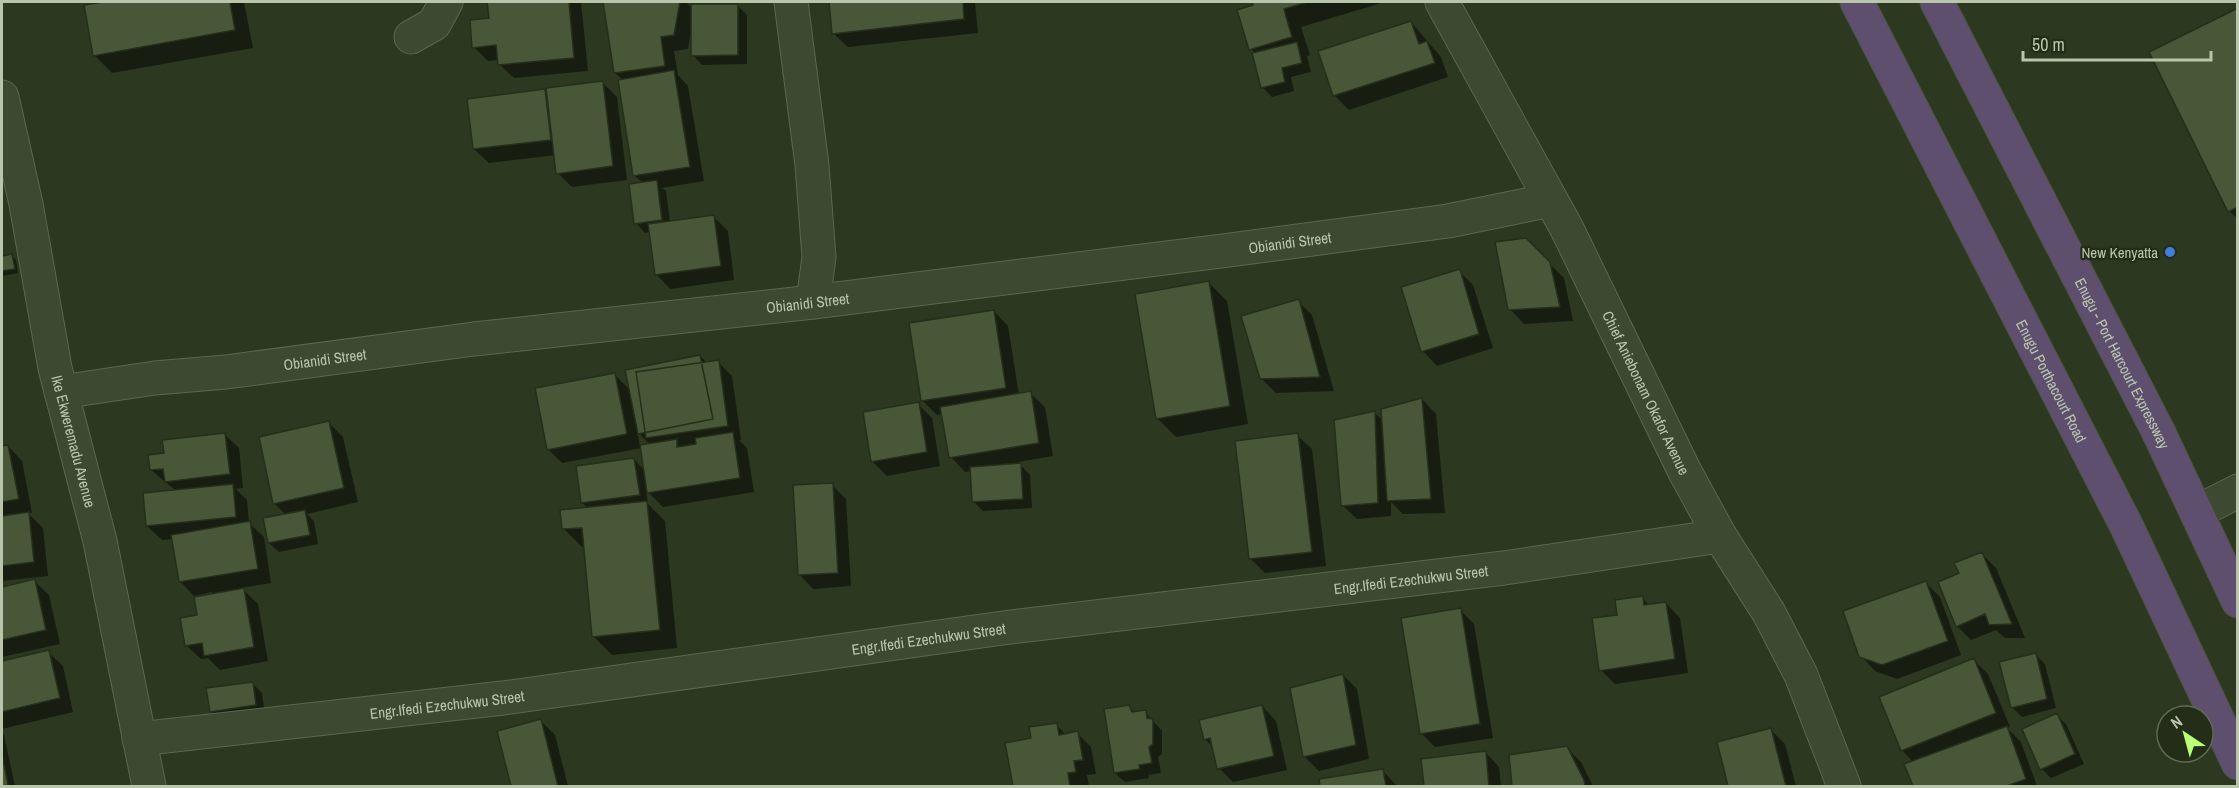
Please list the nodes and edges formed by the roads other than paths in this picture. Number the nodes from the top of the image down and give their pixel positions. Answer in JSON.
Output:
{"nodes":[{"id":1,"x":446,"y":2,"type":"edge"},
{"id":2,"x":792,"y":2,"type":"edge"},
{"id":3,"x":1857,"y":2,"type":"edge"},
{"id":4,"x":1937,"y":2,"type":"edge"},
{"id":5,"x":1453,"y":7,"type":"edge"},
{"id":6,"x":411,"y":37,"type":"dead end"},
{"id":7,"x":3,"y":111,"type":"edge"},
{"id":8,"x":1551,"y":200,"type":"junction"},
{"id":9,"x":813,"y":303,"type":"junction"},
{"id":10,"x":62,"y":392,"type":"junction"},
{"id":11,"x":2238,"y":491,"type":"edge"},
{"id":12,"x":2197,"y":512,"type":"junction"},
{"id":13,"x":1720,"y":536,"type":"junction"},
{"id":14,"x":2238,"y":601,"type":"edge"},
{"id":15,"x":139,"y":739,"type":"junction"},
{"id":16,"x":2238,"y":763,"type":"edge"},
{"id":17,"x":149,"y":786,"type":"edge"},
{"id":18,"x":1844,"y":786,"type":"edge"}],
"edges":[{"from":1,"to":6,"type":"street"},
{"from":2,"to":9,"type":"street"},
{"from":3,"to":16,"type":"highway","name":"Enugu Porthacourt Road"},
{"from":4,"to":12,"type":"highway","name":"Enugu - Port Harcourt Expressway"},
{"from":5,"to":8,"type":"street","name":"Chief Aniebonam Okafor Avenue"},
{"from":7,"to":10,"type":"street","name":"Ike Ekweremadu Avenue"},
{"from":8,"to":9,"type":"street","name":"Obianidi Street"},
{"from":8,"to":13,"type":"street","name":"Chief Aniebonam Okafor Avenue"},
{"from":9,"to":10,"type":"street","name":"Obianidi Street"},
{"from":10,"to":15,"type":"street","name":"Ike Ekweremadu Avenue"},
{"from":11,"to":12,"type":"street"},
{"from":12,"to":14,"type":"highway","name":"Enugu - Port Harcourt Expressway"},
{"from":13,"to":15,"type":"street","name":"Engr.Ifedi Ezechukwu Street"},
{"from":13,"to":18,"type":"street","name":"Chief Aniebonam Okafor Avenue"},
{"from":15,"to":17,"type":"street","name":"Ike Ekweremadu Avenue"}]}
